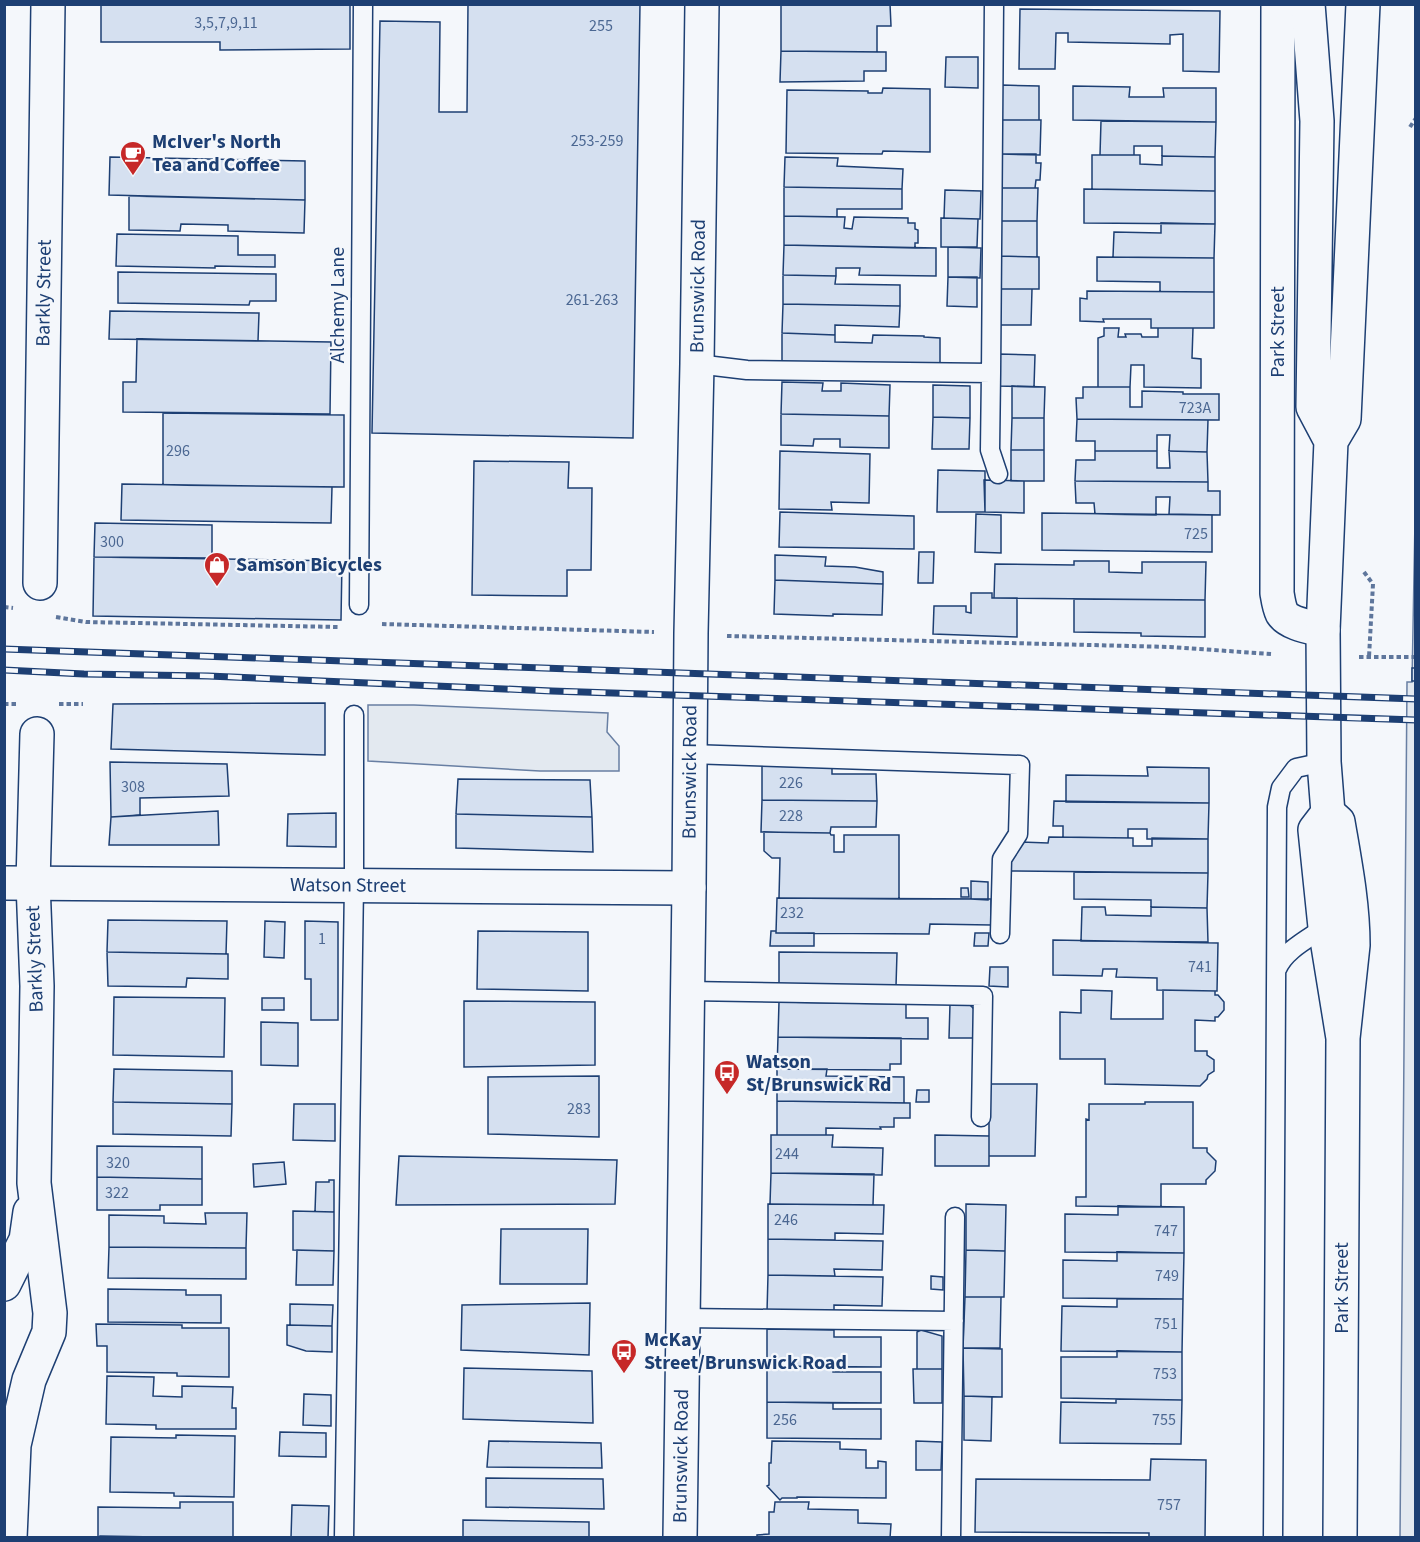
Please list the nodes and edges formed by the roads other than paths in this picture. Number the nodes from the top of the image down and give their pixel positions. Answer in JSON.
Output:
{"nodes":[{"id":1,"x":48,"y":4,"type":"edge"},
{"id":2,"x":363,"y":4,"type":"edge"},
{"id":3,"x":702,"y":4,"type":"edge"},
{"id":4,"x":994,"y":4,"type":"edge"},
{"id":5,"x":1278,"y":4,"type":"edge"},
{"id":6,"x":1308,"y":4,"type":"edge"},
{"id":7,"x":1363,"y":4,"type":"edge"},
{"id":8,"x":697,"y":364,"type":"junction"},
{"id":9,"x":991,"y":373,"type":"junction"},
{"id":10,"x":1331,"y":441,"type":"junction"},
{"id":11,"x":998,"y":474,"type":"dead end"},
{"id":12,"x":40,"y":583,"type":"dead end"},
{"id":13,"x":359,"y":605,"type":"dead end"},
{"id":14,"x":1323,"y":630,"type":"junction"},
{"id":15,"x":354,"y":715,"type":"dead end"},
{"id":16,"x":37,"y":734,"type":"dead end"},
{"id":17,"x":690,"y":754,"type":"junction"},
{"id":18,"x":1324,"y":762,"type":"junction"},
{"id":19,"x":1328,"y":813,"type":"junction"},
{"id":20,"x":19,"y":883,"type":"edge"},
{"id":21,"x":354,"y":885,"type":"junction"},
{"id":22,"x":689,"y":888,"type":"junction"},
{"id":23,"x":1325,"y":927,"type":"junction"},
{"id":24,"x":1000,"y":934,"type":"dead end"},
{"id":25,"x":1277,"y":969,"type":"junction"},
{"id":26,"x":688,"y":991,"type":"junction"},
{"id":27,"x":1343,"y":1038,"type":"junction"},
{"id":28,"x":981,"y":1117,"type":"dead end"},
{"id":29,"x":34,"y":1183,"type":"junction"},
{"id":30,"x":955,"y":1217,"type":"dead end"},
{"id":31,"x":4,"y":1284,"type":"edge"},
{"id":32,"x":683,"y":1318,"type":"junction"},
{"id":33,"x":954,"y":1321,"type":"junction"},
{"id":34,"x":4,"y":1393,"type":"edge"},
{"id":35,"x":14,"y":1444,"type":"junction"},
{"id":36,"x":10,"y":1538,"type":"edge"},
{"id":37,"x":344,"y":1538,"type":"edge"},
{"id":38,"x":681,"y":1538,"type":"edge"},
{"id":39,"x":951,"y":1538,"type":"edge"},
{"id":40,"x":1273,"y":1538,"type":"edge"},
{"id":41,"x":1340,"y":1538,"type":"edge"}],
"edges":[{"from":1,"to":12,"type":"street","name":"Barkly Street"},
{"from":2,"to":13,"type":"lane","name":"Alchemy Lane"},
{"from":3,"to":8,"type":"street","name":"Brunswick Road"},
{"from":4,"to":9,"type":"lane"},
{"from":5,"to":14,"type":"street","name":"Park Street"},
{"from":6,"to":10,"type":"street","name":"Park Street"},
{"from":7,"to":10,"type":"street","name":"Park Street"},
{"from":8,"to":9,"type":"lane"},
{"from":8,"to":17,"type":"street","name":"Brunswick Road"},
{"from":9,"to":11,"type":"lane"},
{"from":10,"to":14,"type":"street","name":"Park Street"},
{"from":14,"to":18,"type":"street","name":"Park Street"},
{"from":15,"to":21,"type":"lane"},
{"from":16,"to":20,"type":"street","name":"Barkly Street"},
{"from":17,"to":22,"type":"street","name":"Brunswick Road"},
{"from":17,"to":24,"type":"lane"},
{"from":18,"to":19,"type":"street","name":"Park Street"},
{"from":18,"to":25,"type":"lane"},
{"from":19,"to":23,"type":"street","name":"Park Street"},
{"from":19,"to":27,"type":"street","name":"Park Street"},
{"from":20,"to":21,"type":"street","name":"Watson Street"},
{"from":20,"to":29,"type":"street","name":"Barkly Street"},
{"from":21,"to":22,"type":"street","name":"Watson Street"},
{"from":21,"to":37,"type":"lane"},
{"from":22,"to":26,"type":"street","name":"Brunswick Road"},
{"from":23,"to":25,"type":"lane"},
{"from":23,"to":27,"type":"street","name":"Park Street"},
{"from":25,"to":40,"type":"lane"},
{"from":26,"to":28,"type":"lane"},
{"from":26,"to":32,"type":"street","name":"Brunswick Road"},
{"from":27,"to":41,"type":"street","name":"Park Street"},
{"from":29,"to":31,"type":"street","name":"Barkly Street"},
{"from":29,"to":35,"type":"street","name":"Barkly Street"},
{"from":30,"to":33,"type":"lane"},
{"from":32,"to":33,"type":"lane"},
{"from":32,"to":38,"type":"street","name":"Brunswick Road"},
{"from":33,"to":39,"type":"lane"},
{"from":34,"to":35,"type":"street","name":"Barkly Street"},
{"from":35,"to":36,"type":"street","name":"Barkly Street"}]}
